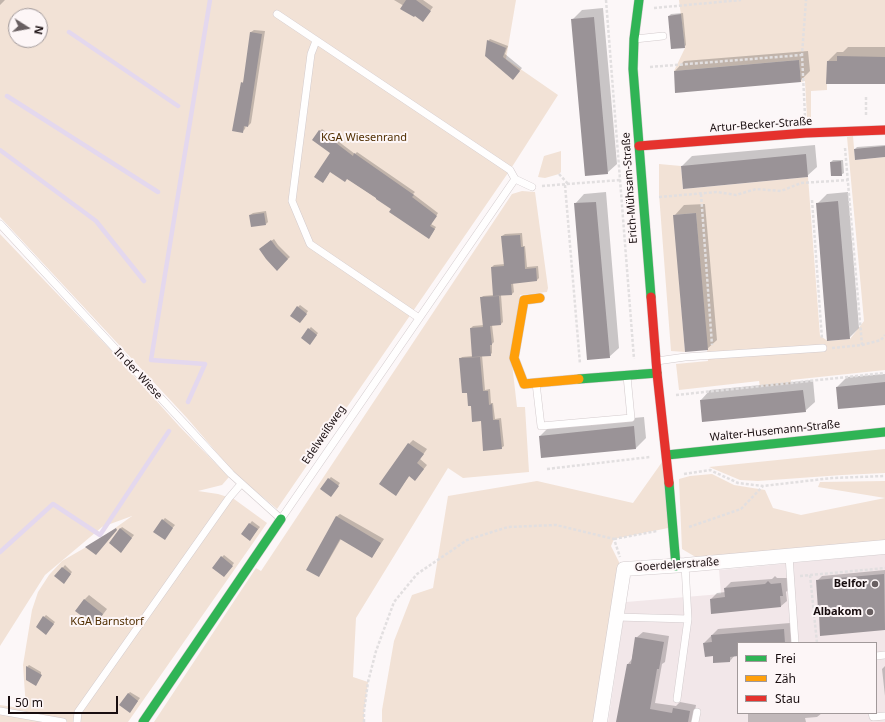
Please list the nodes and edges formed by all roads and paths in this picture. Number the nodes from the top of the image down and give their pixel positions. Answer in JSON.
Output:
{"nodes":[{"id":1,"x":606,"y":0,"type":"edge"},
{"id":2,"x":639,"y":0,"type":"edge"},
{"id":3,"x":741,"y":0,"type":"edge"},
{"id":4,"x":806,"y":0,"type":"edge"},
{"id":5,"x":637,"y":10,"type":"junction"},
{"id":6,"x":277,"y":14,"type":"dead end"},
{"id":7,"x":663,"y":36,"type":"dead end"},
{"id":8,"x":634,"y":39,"type":"junction"},
{"id":9,"x":316,"y":41,"type":"junction"},
{"id":10,"x":802,"y":55,"type":"junction"},
{"id":11,"x":633,"y":69,"type":"junction"},
{"id":12,"x":885,"y":130,"type":"edge"},
{"id":13,"x":844,"y":132,"type":"junction"},
{"id":14,"x":806,"y":133,"type":"junction"},
{"id":15,"x":639,"y":146,"type":"junction"},
{"id":16,"x":559,"y":174,"type":"dead end"},
{"id":17,"x":515,"y":179,"type":"junction"},
{"id":18,"x":620,"y":180,"type":"junction"},
{"id":19,"x":848,"y":180,"type":"junction"},
{"id":20,"x":566,"y":185,"type":"junction"},
{"id":21,"x":569,"y":185,"type":"junction"},
{"id":22,"x":532,"y":187,"type":"joint"},
{"id":23,"x":701,"y":194,"type":"junction"},
{"id":24,"x":643,"y":199,"type":"junction"},
{"id":25,"x":812,"y":200,"type":"dead end"},
{"id":26,"x":0,"y":224,"type":"edge"},
{"id":27,"x":540,"y":298,"type":"dead end"},
{"id":28,"x":419,"y":318,"type":"junction"},
{"id":29,"x":885,"y":336,"type":"edge"},
{"id":30,"x":862,"y":345,"type":"junction"},
{"id":31,"x":823,"y":348,"type":"junction"},
{"id":32,"x":713,"y":355,"type":"junction"},
{"id":33,"x":656,"y":361,"type":"junction"},
{"id":34,"x":657,"y":373,"type":"junction"},
{"id":35,"x":885,"y":373,"type":"edge"},
{"id":36,"x":631,"y":376,"type":"junction"},
{"id":37,"x":581,"y":380,"type":"junction"},
{"id":38,"x":536,"y":384,"type":"junction"},
{"id":39,"x":660,"y":397,"type":"junction"},
{"id":40,"x":885,"y":432,"type":"edge"},
{"id":41,"x":667,"y":455,"type":"junction"},
{"id":42,"x":547,"y":469,"type":"dead end"},
{"id":43,"x":668,"y":476,"type":"junction"},
{"id":44,"x":885,"y":476,"type":"edge"},
{"id":45,"x":241,"y":484,"type":"junction"},
{"id":46,"x":763,"y":486,"type":"junction"},
{"id":47,"x":281,"y":519,"type":"junction"},
{"id":48,"x":673,"y":527,"type":"junction"},
{"id":49,"x":614,"y":539,"type":"junction"},
{"id":50,"x":885,"y":548,"type":"edge"},
{"id":51,"x":789,"y":556,"type":"junction"},
{"id":52,"x":680,"y":566,"type":"junction"},
{"id":53,"x":885,"y":568,"type":"edge"},
{"id":54,"x":624,"y":569,"type":"junction"},
{"id":55,"x":616,"y":617,"type":"junction"},
{"id":56,"x":688,"y":620,"type":"junction"},
{"id":57,"x":795,"y":642,"type":"edge"},
{"id":58,"x":818,"y":642,"type":"edge"},
{"id":59,"x":677,"y":699,"type":"dead end"},
{"id":60,"x":0,"y":711,"type":"edge"},
{"id":61,"x":697,"y":712,"type":"dead end"},
{"id":62,"x":872,"y":714,"type":"edge"},
{"id":63,"x":885,"y":716,"type":"edge"},
{"id":64,"x":62,"y":722,"type":"edge"},
{"id":65,"x":77,"y":722,"type":"edge"},
{"id":66,"x":143,"y":722,"type":"edge"},
{"id":67,"x":364,"y":722,"type":"edge"},
{"id":68,"x":600,"y":722,"type":"edge"},
{"id":69,"x":695,"y":722,"type":"edge"}],
"edges":[{"from":1,"to":18,"type":"path"},
{"from":2,"to":5,"type":"street","name":"Erich-Mühsam-Straße"},
{"from":3,"to":5,"type":"path"},
{"from":4,"to":10,"type":"path"},
{"from":5,"to":8,"type":"street","name":"Erich-Mühsam-Straße"},
{"from":6,"to":9,"type":"lane"},
{"from":7,"to":8,"type":"lane"},
{"from":8,"to":11,"type":"street","name":"Erich-Mühsam-Straße"},
{"from":9,"to":17,"type":"lane"},
{"from":9,"to":28,"type":"lane"},
{"from":10,"to":11,"type":"path"},
{"from":10,"to":14,"type":"path"},
{"from":11,"to":15,"type":"street","name":"Erich-Mühsam-Straße"},
{"from":12,"to":13,"type":"street","name":"Artur-Becker-Straße"},
{"from":13,"to":14,"type":"street","name":"Artur-Becker-Straße"},
{"from":13,"to":19,"type":"path"},
{"from":14,"to":15,"type":"street","name":"Artur-Becker-Straße"},
{"from":15,"to":24,"type":"street","name":"Erich-Mühsam-Straße"},
{"from":16,"to":21,"type":"path"},
{"from":17,"to":22,"type":"lane"},
{"from":17,"to":28,"type":"lane","name":"Edelweißweg"},
{"from":18,"to":21,"type":"path"},
{"from":18,"to":36,"type":"path"},
{"from":19,"to":23,"type":"path"},
{"from":19,"to":30,"type":"path"},
{"from":20,"to":21,"type":"path"},
{"from":20,"to":22,"type":"path"},
{"from":20,"to":37,"type":"path"},
{"from":23,"to":24,"type":"path"},
{"from":23,"to":32,"type":"path"},
{"from":24,"to":33,"type":"street","name":"Erich-Mühsam-Straße"},
{"from":25,"to":31,"type":"path"},
{"from":26,"to":45,"type":"lane","name":"In der Wiese"},
{"from":27,"to":38,"type":"street"},
{"from":28,"to":47,"type":"lane","name":"Edelweißweg"},
{"from":29,"to":30,"type":"path"},
{"from":30,"to":31,"type":"path"},
{"from":31,"to":32,"type":"lane"},
{"from":32,"to":33,"type":"lane"},
{"from":33,"to":34,"type":"street","name":"Erich-Mühsam-Straße"},
{"from":34,"to":36,"type":"street"},
{"from":34,"to":39,"type":"street","name":"Erich-Mühsam-Straße"},
{"from":35,"to":39,"type":"path"},
{"from":36,"to":37,"type":"street"},
{"from":36,"to":38,"type":"lane"},
{"from":37,"to":38,"type":"street"},
{"from":39,"to":41,"type":"street","name":"Erich-Mühsam-Straße"},
{"from":40,"to":41,"type":"street","name":"Walter-Husemann-Straße"},
{"from":41,"to":42,"type":"path"},
{"from":41,"to":43,"type":"street","name":"Erich-Mühsam-Straße"},
{"from":43,"to":46,"type":"path"},
{"from":43,"to":48,"type":"street","name":"Erich-Mühsam-Straße"},
{"from":44,"to":46,"type":"path"},
{"from":45,"to":47,"type":"lane","name":"In der Wiese"},
{"from":45,"to":65,"type":"lane"},
{"from":46,"to":48,"type":"path"},
{"from":47,"to":66,"type":"street","name":"Edelweißweg"},
{"from":48,"to":49,"type":"path"},
{"from":48,"to":52,"type":"street","name":"Erich-Mühsam-Straße"},
{"from":49,"to":54,"type":"path"},
{"from":49,"to":67,"type":"path"},
{"from":50,"to":51,"type":"street","name":"Goerdelerstraße"},
{"from":51,"to":52,"type":"street","name":"Goerdelerstraße"},
{"from":51,"to":57,"type":"lane"},
{"from":52,"to":54,"type":"street","name":"Goerdelerstraße"},
{"from":52,"to":56,"type":"lane"},
{"from":53,"to":58,"type":"path"},
{"from":54,"to":55,"type":"street","name":"Goerdelerstraße"},
{"from":55,"to":56,"type":"lane"},
{"from":55,"to":68,"type":"street","name":"Goerdelerstraße"},
{"from":56,"to":59,"type":"lane"},
{"from":60,"to":64,"type":"lane"},
{"from":61,"to":69,"type":"lane"},
{"from":62,"to":63,"type":"lane"}]}
